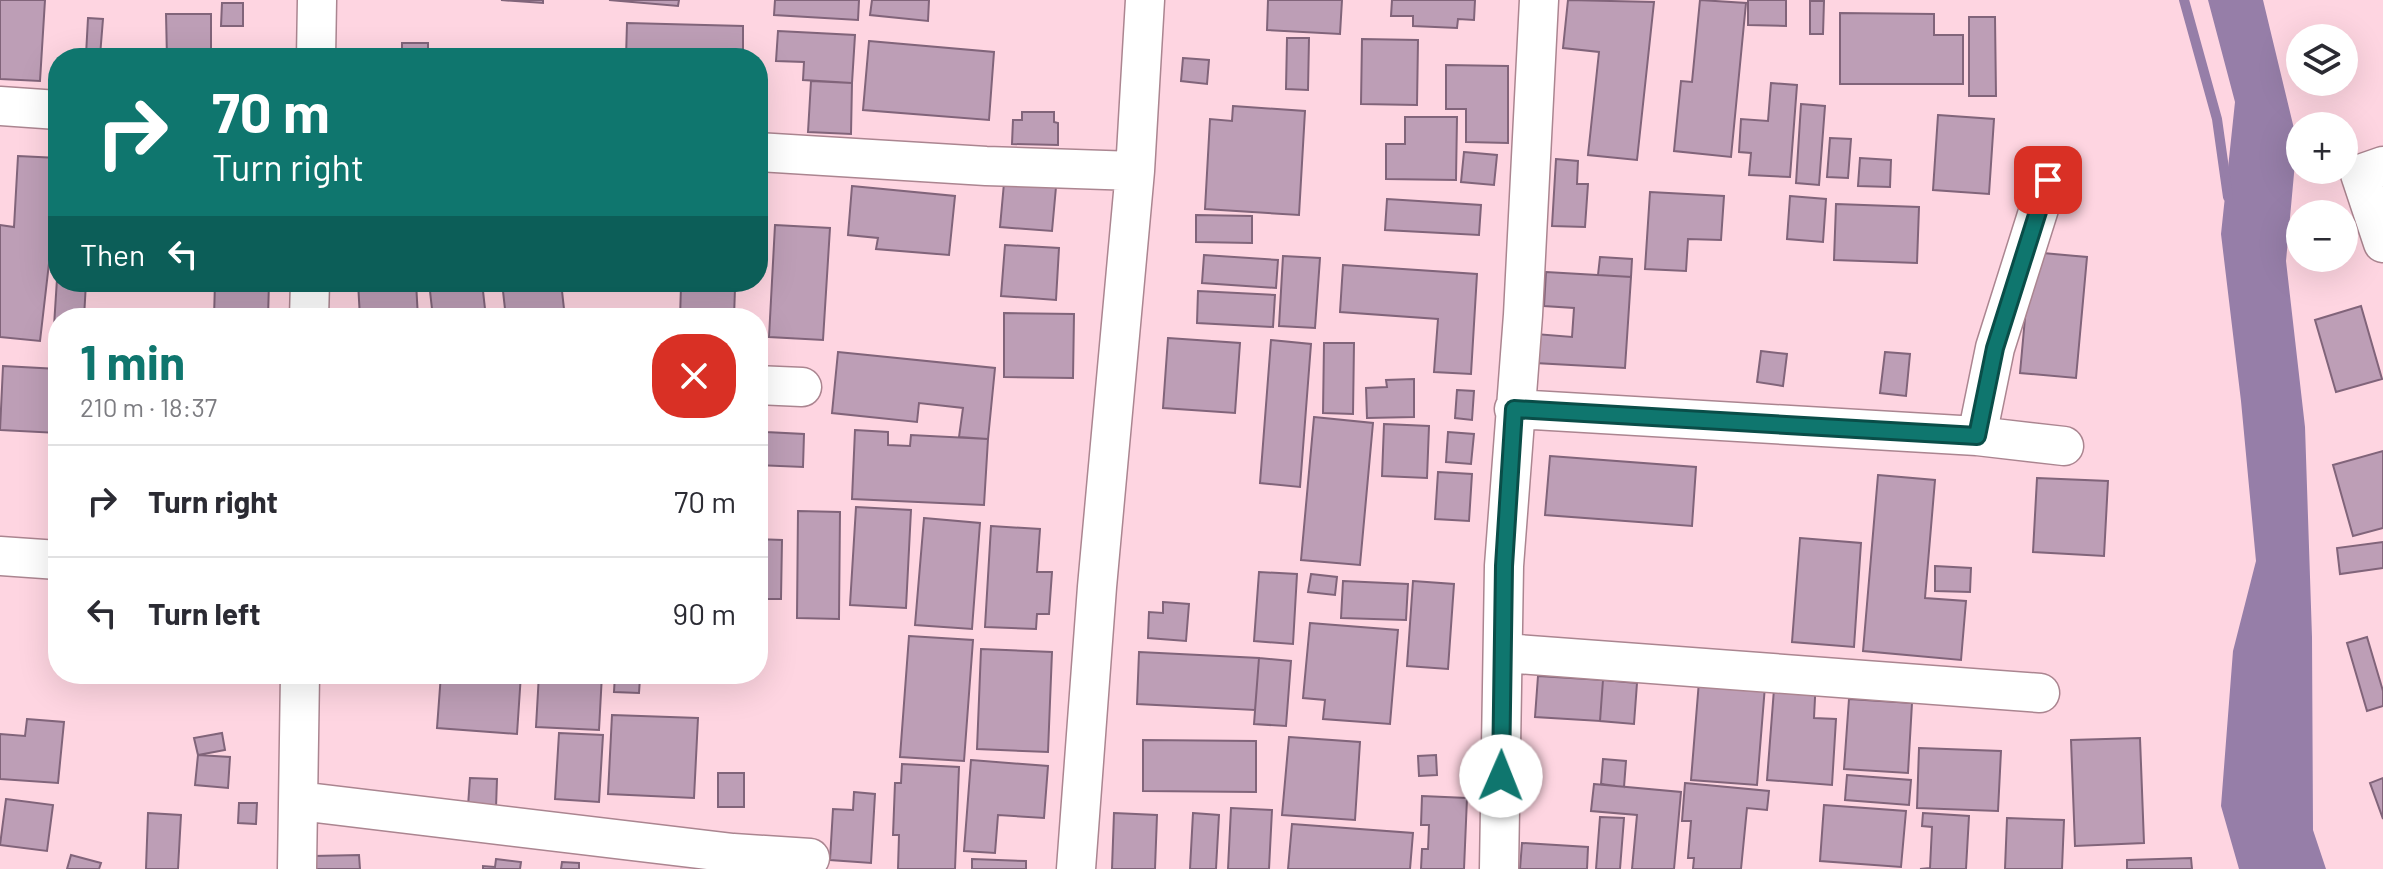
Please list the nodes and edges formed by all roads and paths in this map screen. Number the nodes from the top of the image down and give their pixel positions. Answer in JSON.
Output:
{"nodes":[{"id":1,"x":317,"y":0,"type":"edge"},
{"id":2,"x":1145,"y":0,"type":"edge"},
{"id":3,"x":1539,"y":0,"type":"edge"},
{"id":4,"x":316,"y":48,"type":"edge"},
{"id":5,"x":0,"y":106,"type":"edge"},
{"id":6,"x":48,"y":109,"type":"edge"},
{"id":7,"x":768,"y":153,"type":"edge"},
{"id":8,"x":2372,"y":170,"type":"edge"},
{"id":9,"x":1135,"y":171,"type":"junction"},
{"id":10,"x":2048,"y":180,"type":"dead end"},
{"id":11,"x":2383,"y":243,"type":"edge"},
{"id":12,"x":768,"y":385,"type":"edge"},
{"id":13,"x":802,"y":387,"type":"dead end"},
{"id":14,"x":1514,"y":409,"type":"junction"},
{"id":15,"x":1977,"y":436,"type":"junction"},
{"id":16,"x":2064,"y":446,"type":"dead end"},
{"id":17,"x":0,"y":556,"type":"edge"},
{"id":18,"x":48,"y":559,"type":"edge"},
{"id":19,"x":1504,"y":653,"type":"junction"},
{"id":20,"x":300,"y":684,"type":"edge"},
{"id":21,"x":2040,"y":693,"type":"dead end"},
{"id":22,"x":299,"y":801,"type":"junction"},
{"id":23,"x":810,"y":858,"type":"dead end"},
{"id":24,"x":297,"y":869,"type":"edge"},
{"id":25,"x":1076,"y":869,"type":"edge"},
{"id":26,"x":1499,"y":869,"type":"edge"}],
"edges":[{"from":1,"to":4,"type":"street"},
{"from":2,"to":9,"type":"street"},
{"from":3,"to":14,"type":"street"},
{"from":5,"to":6,"type":"street"},
{"from":7,"to":9,"type":"street"},
{"from":8,"to":11,"type":"street"},
{"from":9,"to":25,"type":"street"},
{"from":10,"to":15,"type":"street"},
{"from":12,"to":13,"type":"street"},
{"from":14,"to":15,"type":"street"},
{"from":14,"to":19,"type":"street"},
{"from":15,"to":16,"type":"street"},
{"from":17,"to":18,"type":"street"},
{"from":19,"to":21,"type":"street"},
{"from":19,"to":26,"type":"street"},
{"from":20,"to":22,"type":"street"},
{"from":22,"to":23,"type":"street"},
{"from":22,"to":24,"type":"street"}]}
